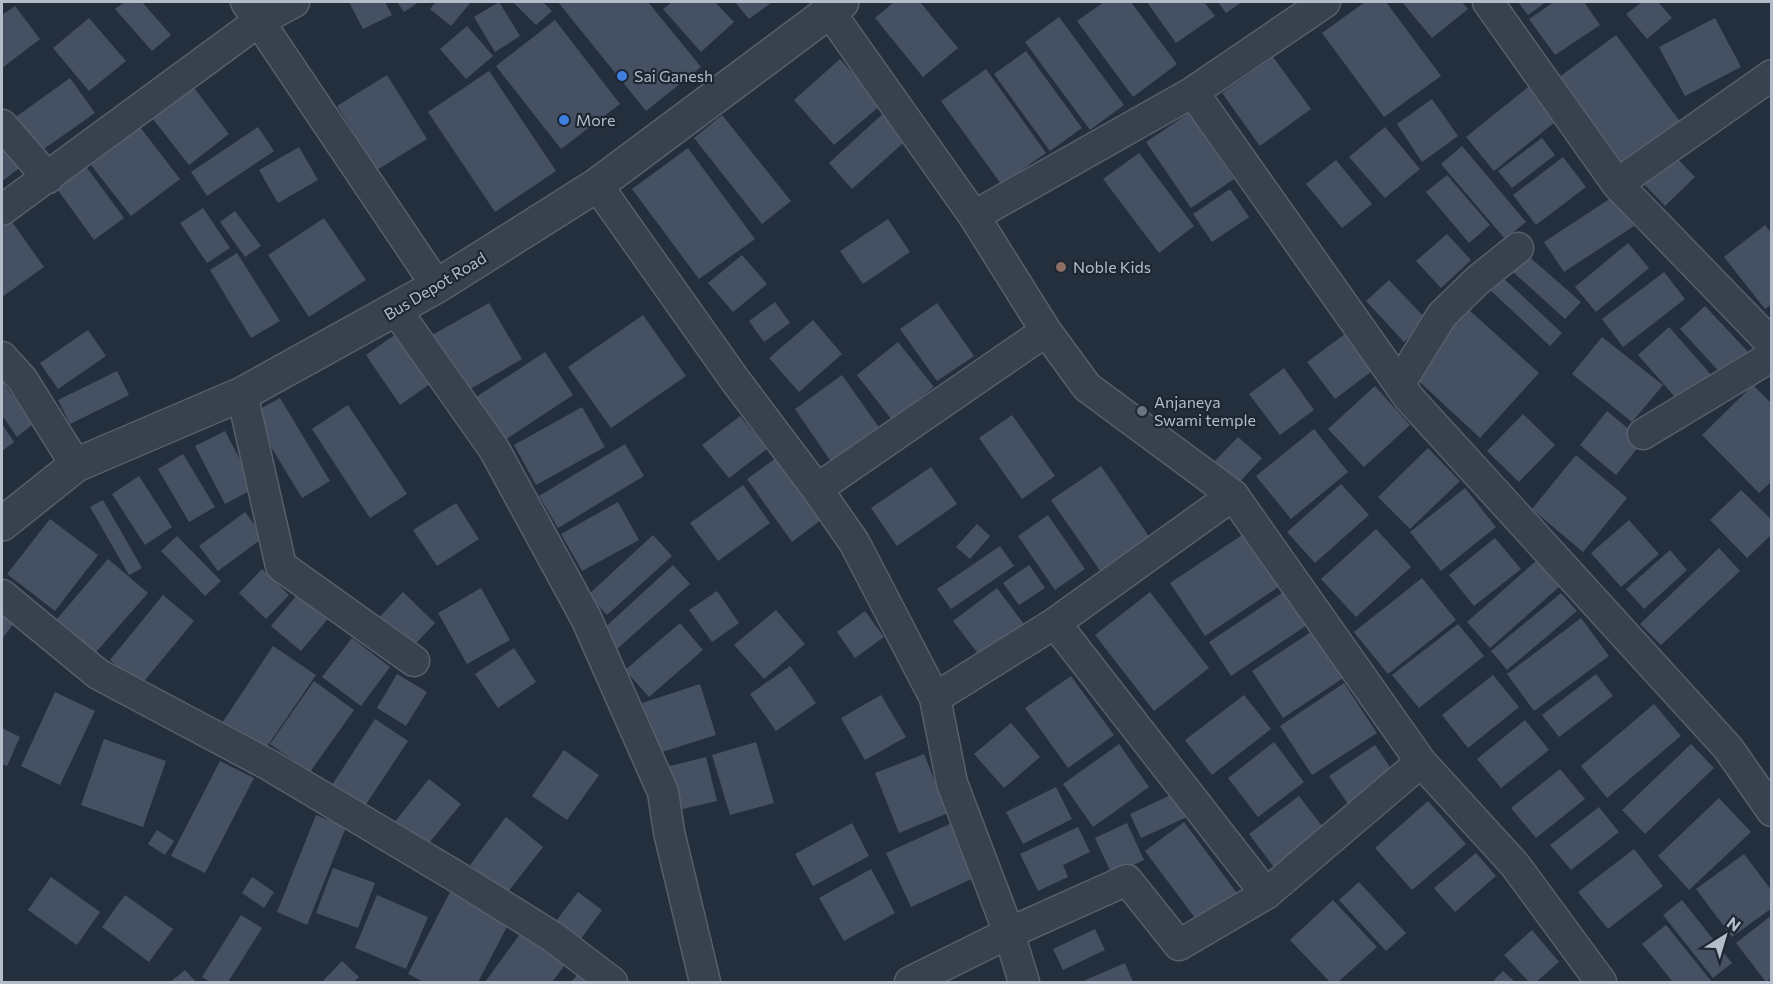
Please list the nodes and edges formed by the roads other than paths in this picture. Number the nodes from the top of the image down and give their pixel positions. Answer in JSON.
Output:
{"nodes":[{"id":1,"x":294,"y":2,"type":"edge"},
{"id":2,"x":1325,"y":2,"type":"edge"},
{"id":3,"x":1488,"y":2,"type":"edge"},
{"id":4,"x":836,"y":6,"type":"edge"},
{"id":5,"x":252,"y":11,"type":"edge"},
{"id":6,"x":1772,"y":75,"type":"edge"},
{"id":7,"x":1193,"y":92,"type":"junction"},
{"id":8,"x":2,"y":125,"type":"edge"},
{"id":9,"x":48,"y":178,"type":"junction"},
{"id":10,"x":1617,"y":184,"type":"junction"},
{"id":11,"x":597,"y":185,"type":"junction"},
{"id":12,"x":2,"y":210,"type":"edge"},
{"id":13,"x":974,"y":216,"type":"junction"},
{"id":14,"x":1518,"y":248,"type":"dead end"},
{"id":15,"x":436,"y":286,"type":"junction"},
{"id":16,"x":396,"y":310,"type":"junction"},
{"id":17,"x":1046,"y":331,"type":"junction"},
{"id":18,"x":1772,"y":344,"type":"edge"},
{"id":19,"x":1772,"y":356,"type":"edge"},
{"id":20,"x":2,"y":357,"type":"edge"},
{"id":21,"x":1400,"y":383,"type":"junction"},
{"id":22,"x":243,"y":394,"type":"junction"},
{"id":23,"x":1643,"y":434,"type":"dead end"},
{"id":24,"x":76,"y":465,"type":"junction"},
{"id":25,"x":817,"y":489,"type":"junction"},
{"id":26,"x":1233,"y":495,"type":"junction"},
{"id":27,"x":2,"y":524,"type":"edge"},
{"id":28,"x":2,"y":595,"type":"edge"},
{"id":29,"x":1055,"y":623,"type":"junction"},
{"id":30,"x":414,"y":661,"type":"dead end"},
{"id":31,"x":935,"y":698,"type":"junction"},
{"id":32,"x":1421,"y":762,"type":"junction"},
{"id":33,"x":1769,"y":802,"type":"edge"},
{"id":34,"x":1266,"y":894,"type":"junction"},
{"id":35,"x":1009,"y":933,"type":"junction"},
{"id":36,"x":612,"y":982,"type":"edge"},
{"id":37,"x":705,"y":982,"type":"edge"},
{"id":38,"x":910,"y":982,"type":"edge"},
{"id":39,"x":1024,"y":982,"type":"edge"},
{"id":40,"x":1601,"y":982,"type":"edge"}],
"edges":[{"from":1,"to":5,"type":"street"},
{"from":2,"to":7,"type":"street"},
{"from":3,"to":10,"type":"street"},
{"from":4,"to":11,"type":"street","name":"Bus Depot Road"},
{"from":4,"to":13,"type":"street"},
{"from":5,"to":9,"type":"street"},
{"from":5,"to":15,"type":"street"},
{"from":6,"to":10,"type":"street"},
{"from":7,"to":13,"type":"street"},
{"from":7,"to":21,"type":"street"},
{"from":8,"to":9,"type":"street"},
{"from":9,"to":12,"type":"street"},
{"from":10,"to":18,"type":"street"},
{"from":11,"to":15,"type":"street","name":"Bus Depot Road"},
{"from":11,"to":25,"type":"street"},
{"from":13,"to":17,"type":"street"},
{"from":14,"to":21,"type":"street"},
{"from":15,"to":16,"type":"street","name":"Bus Depot Road"},
{"from":16,"to":22,"type":"street","name":"Bus Depot Road"},
{"from":16,"to":37,"type":"street"},
{"from":17,"to":25,"type":"street"},
{"from":17,"to":26,"type":"street"},
{"from":19,"to":23,"type":"street"},
{"from":20,"to":24,"type":"street"},
{"from":21,"to":33,"type":"street"},
{"from":22,"to":24,"type":"street","name":"Bus Depot Road"},
{"from":22,"to":30,"type":"street"},
{"from":24,"to":27,"type":"street","name":"Bus Depot Road"},
{"from":25,"to":31,"type":"street"},
{"from":26,"to":29,"type":"street"},
{"from":26,"to":32,"type":"street"},
{"from":28,"to":36,"type":"street"},
{"from":29,"to":31,"type":"street"},
{"from":29,"to":34,"type":"street"},
{"from":31,"to":35,"type":"street"},
{"from":32,"to":34,"type":"street"},
{"from":32,"to":40,"type":"street"},
{"from":34,"to":35,"type":"street"},
{"from":35,"to":38,"type":"street"},
{"from":35,"to":39,"type":"street"}]}
